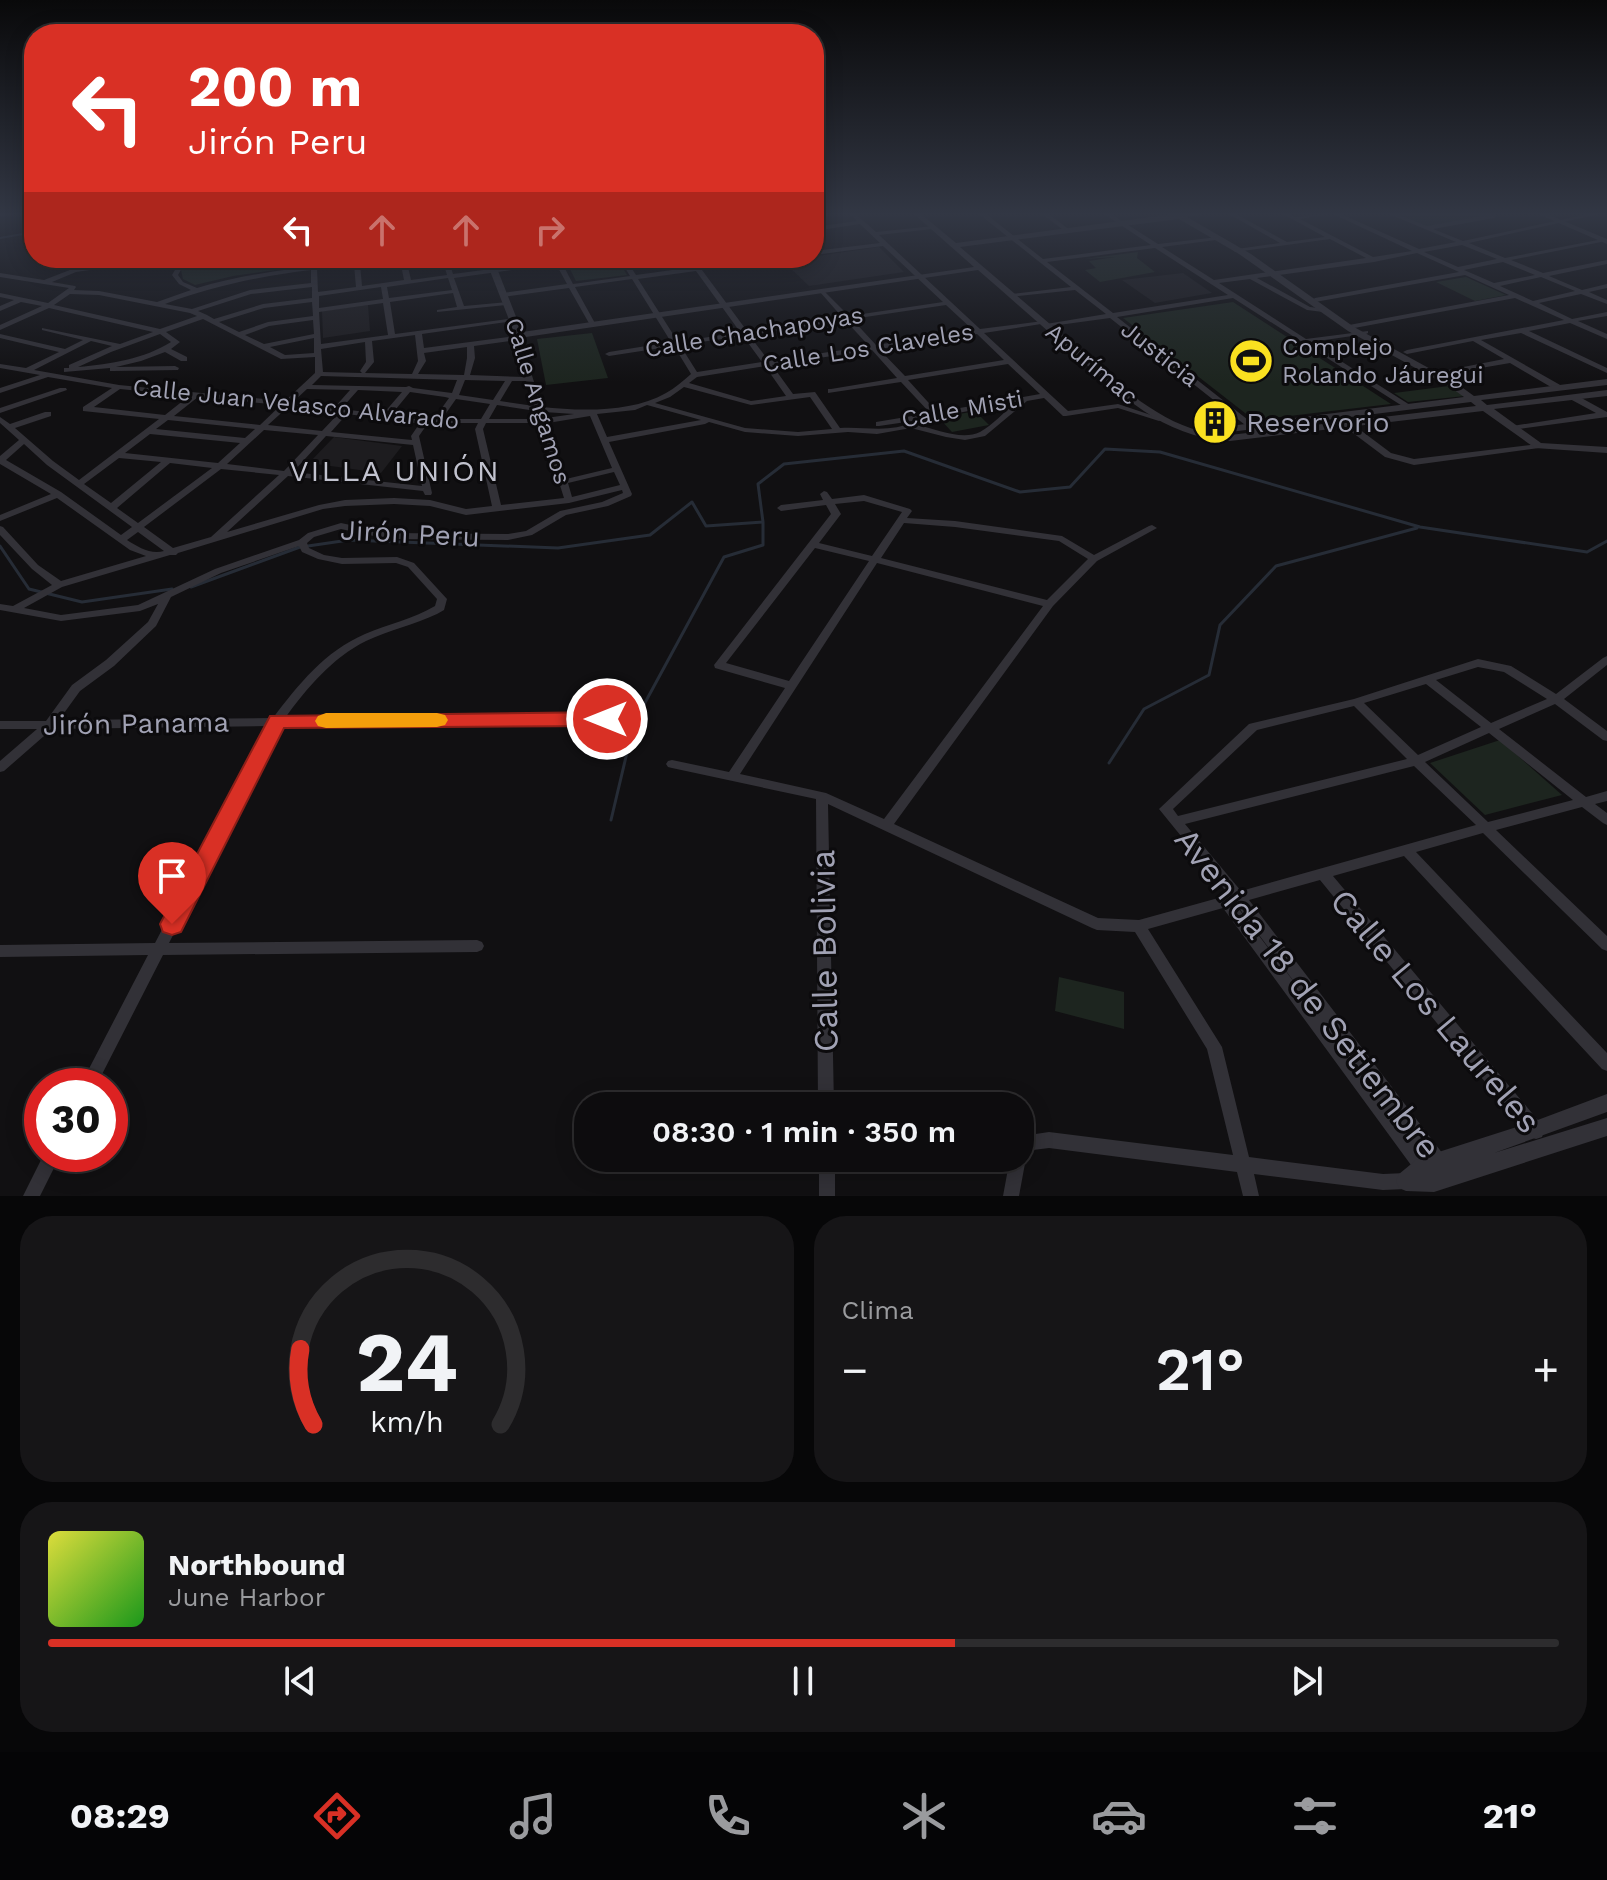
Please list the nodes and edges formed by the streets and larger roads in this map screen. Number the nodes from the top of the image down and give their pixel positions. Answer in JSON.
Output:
{"nodes":[{"id":1,"x":314,"y":269,"type":"edge"},
{"id":2,"x":76,"y":270,"type":"edge"},
{"id":3,"x":178,"y":270,"type":"edge"},
{"id":4,"x":307,"y":270,"type":"edge"},
{"id":5,"x":361,"y":270,"type":"edge"},
{"id":6,"x":405,"y":270,"type":"edge"},
{"id":7,"x":449,"y":270,"type":"edge"},
{"id":8,"x":494,"y":270,"type":"joint"},
{"id":9,"x":562,"y":270,"type":"edge"},
{"id":10,"x":629,"y":270,"type":"edge"},
{"id":11,"x":691,"y":270,"type":"edge"},
{"id":12,"x":698,"y":270,"type":"edge"},
{"id":13,"x":911,"y":270,"type":"edge"},
{"id":14,"x":967,"y":270,"type":"edge"},
{"id":15,"x":981,"y":270,"type":"edge"},
{"id":16,"x":1053,"y":270,"type":"edge"},
{"id":17,"x":1194,"y":270,"type":"edge"},
{"id":18,"x":1267,"y":270,"type":"edge"},
{"id":19,"x":1309,"y":270,"type":"edge"},
{"id":20,"x":1467,"y":270,"type":"edge"},
{"id":21,"x":1531,"y":270,"type":"edge"},
{"id":22,"x":1570,"y":270,"type":"edge"},
{"id":23,"x":1462,"y":271,"type":"junction"},
{"id":24,"x":1275,"y":275,"type":"junction"},
{"id":25,"x":1545,"y":275,"type":"junction"},
{"id":26,"x":253,"y":276,"type":"junction"},
{"id":27,"x":451,"y":276,"type":"junction"},
{"id":28,"x":2,"y":277,"type":"edge"},
{"id":29,"x":634,"y":277,"type":"junction"},
{"id":30,"x":919,"y":277,"type":"junction"},
{"id":31,"x":1250,"y":278,"type":"junction"},
{"id":32,"x":46,"y":282,"type":"junction"},
{"id":33,"x":408,"y":282,"type":"junction"},
{"id":34,"x":1213,"y":282,"type":"junction"},
{"id":35,"x":384,"y":285,"type":"junction"},
{"id":36,"x":571,"y":286,"type":"junction"},
{"id":37,"x":1494,"y":286,"type":"junction"},
{"id":38,"x":1607,"y":286,"type":"edge"},
{"id":39,"x":359,"y":288,"type":"junction"},
{"id":40,"x":1076,"y":288,"type":"junction"},
{"id":41,"x":194,"y":289,"type":"junction"},
{"id":42,"x":456,"y":291,"type":"junction"},
{"id":43,"x":822,"y":291,"type":"junction"},
{"id":44,"x":69,"y":292,"type":"junction"},
{"id":45,"x":250,"y":292,"type":"junction"},
{"id":46,"x":1584,"y":292,"type":"junction"},
{"id":47,"x":316,"y":293,"type":"junction"},
{"id":48,"x":435,"y":294,"type":"junction"},
{"id":49,"x":0,"y":295,"type":"edge"},
{"id":50,"x":235,"y":296,"type":"junction"},
{"id":51,"x":1012,"y":296,"type":"junction"},
{"id":52,"x":1235,"y":296,"type":"junction"},
{"id":53,"x":1516,"y":296,"type":"junction"},
{"id":54,"x":22,"y":299,"type":"junction"},
{"id":55,"x":505,"y":299,"type":"junction"},
{"id":56,"x":1315,"y":300,"type":"junction"},
{"id":57,"x":387,"y":301,"type":"junction"},
{"id":58,"x":1607,"y":302,"type":"edge"},
{"id":59,"x":947,"y":303,"type":"junction"},
{"id":60,"x":1532,"y":303,"type":"junction"},
{"id":61,"x":157,"y":304,"type":"junction"},
{"id":62,"x":50,"y":305,"type":"junction"},
{"id":63,"x":724,"y":305,"type":"junction"},
{"id":64,"x":461,"y":308,"type":"junction"},
{"id":65,"x":0,"y":309,"type":"edge"},
{"id":66,"x":248,"y":310,"type":"junction"},
{"id":67,"x":1323,"y":310,"type":"junction"},
{"id":68,"x":192,"y":311,"type":"junction"},
{"id":69,"x":439,"y":311,"type":"junction"},
{"id":70,"x":317,"y":314,"type":"junction"},
{"id":71,"x":1607,"y":314,"type":"edge"},
{"id":72,"x":658,"y":315,"type":"junction"},
{"id":73,"x":205,"y":316,"type":"junction"},
{"id":74,"x":1112,"y":316,"type":"junction"},
{"id":75,"x":847,"y":318,"type":"junction"},
{"id":76,"x":513,"y":319,"type":"junction"},
{"id":77,"x":215,"y":321,"type":"junction"},
{"id":78,"x":1572,"y":321,"type":"junction"},
{"id":79,"x":1044,"y":324,"type":"junction"},
{"id":80,"x":593,"y":325,"type":"junction"},
{"id":81,"x":0,"y":328,"type":"edge"},
{"id":82,"x":44,"y":329,"type":"dead end"},
{"id":83,"x":443,"y":329,"type":"junction"},
{"id":84,"x":1357,"y":330,"type":"junction"},
{"id":85,"x":978,"y":331,"type":"junction"},
{"id":86,"x":1523,"y":331,"type":"junction"},
{"id":87,"x":162,"y":332,"type":"junction"},
{"id":88,"x":418,"y":332,"type":"junction"},
{"id":89,"x":744,"y":333,"type":"junction"},
{"id":90,"x":240,"y":334,"type":"junction"},
{"id":91,"x":318,"y":335,"type":"junction"},
{"id":92,"x":0,"y":336,"type":"edge"},
{"id":93,"x":392,"y":336,"type":"junction"},
{"id":94,"x":520,"y":337,"type":"junction"},
{"id":95,"x":1607,"y":337,"type":"edge"},
{"id":96,"x":89,"y":339,"type":"junction"},
{"id":97,"x":368,"y":339,"type":"junction"},
{"id":98,"x":1476,"y":340,"type":"junction"},
{"id":99,"x":1305,"y":341,"type":"junction"},
{"id":100,"x":676,"y":344,"type":"junction"},
{"id":101,"x":470,"y":345,"type":"junction"},
{"id":102,"x":119,"y":346,"type":"junction"},
{"id":103,"x":264,"y":346,"type":"junction"},
{"id":104,"x":164,"y":348,"type":"junction"},
{"id":105,"x":874,"y":348,"type":"junction"},
{"id":106,"x":66,"y":351,"type":"junction"},
{"id":107,"x":318,"y":351,"type":"junction"},
{"id":108,"x":421,"y":351,"type":"junction"},
{"id":109,"x":1407,"y":352,"type":"junction"},
{"id":110,"x":609,"y":354,"type":"dead end"},
{"id":111,"x":184,"y":359,"type":"dead end"},
{"id":112,"x":1512,"y":360,"type":"junction"},
{"id":113,"x":1010,"y":361,"type":"junction"},
{"id":114,"x":524,"y":363,"type":"junction"},
{"id":115,"x":767,"y":364,"type":"junction"},
{"id":116,"x":0,"y":366,"type":"edge"},
{"id":117,"x":94,"y":368,"type":"junction"},
{"id":118,"x":175,"y":368,"type":"dead end"},
{"id":119,"x":67,"y":370,"type":"junction"},
{"id":120,"x":26,"y":371,"type":"junction"},
{"id":121,"x":364,"y":371,"type":"junction"},
{"id":122,"x":1607,"y":371,"type":"edge"},
{"id":123,"x":319,"y":372,"type":"junction"},
{"id":124,"x":1443,"y":373,"type":"junction"},
{"id":125,"x":415,"y":374,"type":"junction"},
{"id":126,"x":695,"y":375,"type":"junction"},
{"id":127,"x":49,"y":376,"type":"junction"},
{"id":128,"x":464,"y":376,"type":"junction"},
{"id":129,"x":515,"y":377,"type":"junction"},
{"id":130,"x":529,"y":379,"type":"junction"},
{"id":131,"x":903,"y":379,"type":"junction"},
{"id":132,"x":1607,"y":382,"type":"edge"},
{"id":133,"x":686,"y":385,"type":"junction"},
{"id":134,"x":119,"y":387,"type":"junction"},
{"id":135,"x":307,"y":387,"type":"junction"},
{"id":136,"x":356,"y":388,"type":"junction"},
{"id":137,"x":1559,"y":388,"type":"junction"},
{"id":138,"x":63,"y":390,"type":"dead end"},
{"id":139,"x":408,"y":390,"type":"junction"},
{"id":140,"x":0,"y":391,"type":"edge"},
{"id":141,"x":831,"y":391,"type":"dead end"},
{"id":142,"x":1607,"y":393,"type":"edge"},
{"id":143,"x":197,"y":394,"type":"junction"},
{"id":144,"x":455,"y":395,"type":"junction"},
{"id":145,"x":1046,"y":395,"type":"junction"},
{"id":146,"x":791,"y":397,"type":"junction"},
{"id":147,"x":1573,"y":397,"type":"junction"},
{"id":148,"x":1028,"y":398,"type":"junction"},
{"id":149,"x":1479,"y":401,"type":"junction"},
{"id":150,"x":497,"y":402,"type":"junction"},
{"id":151,"x":648,"y":403,"type":"junction"},
{"id":152,"x":1137,"y":403,"type":"junction"},
{"id":153,"x":289,"y":404,"type":"junction"},
{"id":154,"x":1118,"y":406,"type":"junction"},
{"id":155,"x":1407,"y":407,"type":"junction"},
{"id":156,"x":539,"y":409,"type":"junction"},
{"id":157,"x":0,"y":411,"type":"edge"},
{"id":158,"x":340,"y":411,"type":"junction"},
{"id":159,"x":593,"y":413,"type":"junction"},
{"id":160,"x":48,"y":414,"type":"dead end"},
{"id":161,"x":935,"y":414,"type":"junction"},
{"id":162,"x":1605,"y":415,"type":"edge"},
{"id":163,"x":925,"y":416,"type":"junction"},
{"id":164,"x":1336,"y":416,"type":"junction"},
{"id":165,"x":385,"y":417,"type":"junction"},
{"id":166,"x":0,"y":419,"type":"edge"},
{"id":167,"x":165,"y":419,"type":"junction"},
{"id":168,"x":1159,"y":419,"type":"junction"},
{"id":169,"x":543,"y":421,"type":"junction"},
{"id":170,"x":431,"y":422,"type":"junction"},
{"id":171,"x":481,"y":422,"type":"junction"},
{"id":172,"x":710,"y":422,"type":"junction"},
{"id":173,"x":879,"y":424,"type":"dead end"},
{"id":174,"x":1346,"y":424,"type":"junction"},
{"id":175,"x":911,"y":426,"type":"junction"},
{"id":176,"x":1252,"y":426,"type":"junction"},
{"id":177,"x":262,"y":428,"type":"junction"},
{"id":178,"x":1512,"y":428,"type":"junction"},
{"id":179,"x":7,"y":430,"type":"edge"},
{"id":180,"x":837,"y":430,"type":"junction"},
{"id":181,"x":149,"y":431,"type":"junction"},
{"id":182,"x":1194,"y":432,"type":"junction"},
{"id":183,"x":324,"y":433,"type":"junction"},
{"id":184,"x":1262,"y":434,"type":"junction"},
{"id":185,"x":24,"y":440,"type":"junction"},
{"id":186,"x":605,"y":440,"type":"junction"},
{"id":187,"x":247,"y":441,"type":"junction"},
{"id":188,"x":416,"y":443,"type":"junction"},
{"id":189,"x":1539,"y":446,"type":"junction"},
{"id":190,"x":1607,"y":450,"type":"edge"},
{"id":191,"x":118,"y":455,"type":"junction"},
{"id":192,"x":0,"y":460,"type":"edge"},
{"id":193,"x":169,"y":460,"type":"junction"},
{"id":194,"x":220,"y":466,"type":"junction"},
{"id":195,"x":617,"y":469,"type":"junction"},
{"id":196,"x":287,"y":473,"type":"junction"},
{"id":197,"x":563,"y":482,"type":"junction"},
{"id":198,"x":79,"y":484,"type":"junction"},
{"id":199,"x":426,"y":489,"type":"junction"},
{"id":200,"x":626,"y":490,"type":"junction"},
{"id":201,"x":58,"y":494,"type":"junction"},
{"id":202,"x":826,"y":498,"type":"junction"},
{"id":203,"x":569,"y":500,"type":"junction"},
{"id":204,"x":430,"y":503,"type":"junction"},
{"id":205,"x":112,"y":507,"type":"junction"},
{"id":206,"x":497,"y":508,"type":"junction"},
{"id":207,"x":781,"y":508,"type":"dead end"},
{"id":208,"x":0,"y":518,"type":"edge"},
{"id":209,"x":901,"y":520,"type":"junction"},
{"id":210,"x":140,"y":528,"type":"junction"},
{"id":211,"x":1152,"y":528,"type":"dead end"},
{"id":212,"x":0,"y":529,"type":"edge"},
{"id":213,"x":121,"y":540,"type":"junction"},
{"id":214,"x":212,"y":540,"type":"junction"},
{"id":215,"x":302,"y":542,"type":"junction"},
{"id":216,"x":812,"y":544,"type":"junction"},
{"id":217,"x":173,"y":553,"type":"junction"},
{"id":218,"x":157,"y":557,"type":"junction"},
{"id":219,"x":1094,"y":559,"type":"junction"},
{"id":220,"x":875,"y":560,"type":"junction"},
{"id":221,"x":50,"y":590,"type":"junction"},
{"id":222,"x":167,"y":595,"type":"junction"},
{"id":223,"x":1049,"y":604,"type":"junction"},
{"id":224,"x":0,"y":607,"type":"edge"},
{"id":225,"x":13,"y":610,"type":"junction"},
{"id":226,"x":1607,"y":661,"type":"edge"},
{"id":227,"x":1427,"y":679,"type":"junction"},
{"id":228,"x":792,"y":686,"type":"junction"},
{"id":229,"x":1556,"y":699,"type":"junction"},
{"id":230,"x":1356,"y":702,"type":"junction"},
{"id":231,"x":607,"y":719,"type":"dead end"},
{"id":232,"x":277,"y":721,"type":"junction"},
{"id":233,"x":50,"y":724,"type":"junction"},
{"id":234,"x":0,"y":725,"type":"edge"},
{"id":235,"x":1492,"y":729,"type":"junction"},
{"id":236,"x":1607,"y":737,"type":"edge"},
{"id":237,"x":1416,"y":761,"type":"junction"},
{"id":238,"x":672,"y":764,"type":"dead end"},
{"id":239,"x":0,"y":768,"type":"edge"},
{"id":240,"x":732,"y":777,"type":"junction"},
{"id":241,"x":822,"y":796,"type":"junction"},
{"id":242,"x":1607,"y":796,"type":"edge"},
{"id":243,"x":1585,"y":802,"type":"junction"},
{"id":244,"x":1607,"y":820,"type":"edge"},
{"id":245,"x":1176,"y":821,"type":"junction"},
{"id":246,"x":886,"y":826,"type":"junction"},
{"id":247,"x":1484,"y":828,"type":"junction"},
{"id":248,"x":1406,"y":850,"type":"junction"},
{"id":249,"x":1323,"y":874,"type":"junction"},
{"id":250,"x":1232,"y":900,"type":"junction"},
{"id":251,"x":1139,"y":926,"type":"junction"},
{"id":252,"x":1607,"y":945,"type":"edge"},
{"id":253,"x":477,"y":946,"type":"dead end"},
{"id":254,"x":159,"y":950,"type":"junction"},
{"id":255,"x":0,"y":951,"type":"edge"},
{"id":256,"x":1607,"y":1064,"type":"edge"},
{"id":257,"x":97,"y":1068,"type":"edge"},
{"id":258,"x":826,"y":1092,"type":"edge"},
{"id":259,"x":1607,"y":1103,"type":"edge"},
{"id":260,"x":1607,"y":1127,"type":"edge"},
{"id":261,"x":1535,"y":1130,"type":"junction"},
{"id":262,"x":1034,"y":1142,"type":"edge"},
{"id":263,"x":1550,"y":1148,"type":"junction"},
{"id":264,"x":1245,"y":1166,"type":"junction"},
{"id":265,"x":44,"y":1172,"type":"edge"},
{"id":266,"x":827,"y":1172,"type":"edge"},
{"id":267,"x":1016,"y":1172,"type":"edge"},
{"id":268,"x":1437,"y":1177,"type":"edge"},
{"id":269,"x":1408,"y":1188,"type":"edge"},
{"id":270,"x":31,"y":1196,"type":"edge"},
{"id":271,"x":827,"y":1196,"type":"edge"},
{"id":272,"x":1011,"y":1196,"type":"edge"},
{"id":273,"x":1251,"y":1196,"type":"edge"}],
"edges":[{"from":1,"to":47,"type":"street"},
{"from":2,"to":32,"type":"street"},
{"from":3,"to":41,"type":"street"},
{"from":4,"to":26,"type":"street"},
{"from":5,"to":39,"type":"street"},
{"from":6,"to":33,"type":"street"},
{"from":7,"to":27,"type":"street"},
{"from":8,"to":27,"type":"street"},
{"from":8,"to":55,"type":"street","name":"Calle Angamos"},
{"from":9,"to":36,"type":"street"},
{"from":10,"to":29,"type":"street"},
{"from":11,"to":29,"type":"street"},
{"from":12,"to":63,"type":"street"},
{"from":13,"to":30,"type":"street"},
{"from":14,"to":30,"type":"street"},
{"from":15,"to":51,"type":"street","name":"Apurímac"},
{"from":16,"to":40,"type":"street","name":"Justicia"},
{"from":17,"to":34,"type":"street"},
{"from":18,"to":24,"type":"street"},
{"from":19,"to":24,"type":"street"},
{"from":20,"to":23,"type":"street"},
{"from":21,"to":25,"type":"street"},
{"from":22,"to":25,"type":"street"},
{"from":23,"to":37,"type":"street"},
{"from":23,"to":56,"type":"street"},
{"from":24,"to":31,"type":"street"},
{"from":24,"to":56,"type":"street"},
{"from":24,"to":67,"type":"street"},
{"from":25,"to":37,"type":"street"},
{"from":25,"to":46,"type":"street"},
{"from":26,"to":41,"type":"street"},
{"from":26,"to":45,"type":"street"},
{"from":27,"to":33,"type":"street"},
{"from":27,"to":42,"type":"street"},
{"from":28,"to":32,"type":"street"},
{"from":29,"to":36,"type":"street"},
{"from":29,"to":72,"type":"street"},
{"from":30,"to":43,"type":"street"},
{"from":30,"to":59,"type":"street"},
{"from":31,"to":34,"type":"street"},
{"from":31,"to":67,"type":"street"},
{"from":32,"to":44,"type":"street"},
{"from":33,"to":35,"type":"street"},
{"from":34,"to":52,"type":"street"},
{"from":35,"to":39,"type":"street"},
{"from":35,"to":57,"type":"street"},
{"from":36,"to":55,"type":"street"},
{"from":36,"to":80,"type":"street"},
{"from":37,"to":53,"type":"street"},
{"from":38,"to":46,"type":"street"},
{"from":39,"to":47,"type":"street"},
{"from":40,"to":51,"type":"street"},
{"from":40,"to":74,"type":"street","name":"Justicia"},
{"from":41,"to":61,"type":"street"},
{"from":42,"to":48,"type":"street"},
{"from":42,"to":64,"type":"street"},
{"from":43,"to":63,"type":"street"},
{"from":43,"to":75,"type":"street"},
{"from":44,"to":61,"type":"street"},
{"from":44,"to":62,"type":"street"},
{"from":45,"to":47,"type":"street"},
{"from":45,"to":50,"type":"street"},
{"from":46,"to":58,"type":"street"},
{"from":46,"to":60,"type":"street"},
{"from":47,"to":66,"type":"street"},
{"from":47,"to":70,"type":"street"},
{"from":48,"to":57,"type":"street"},
{"from":48,"to":69,"type":"street"},
{"from":49,"to":54,"type":"street"},
{"from":50,"to":66,"type":"street"},
{"from":50,"to":68,"type":"street"},
{"from":51,"to":79,"type":"street","name":"Apurímac"},
{"from":52,"to":74,"type":"street","name":"Calle Los Claveles"},
{"from":52,"to":99,"type":"street"},
{"from":53,"to":60,"type":"street"},
{"from":53,"to":84,"type":"street"},
{"from":54,"to":62,"type":"street"},
{"from":54,"to":65,"type":"street"},
{"from":55,"to":64,"type":"street"},
{"from":55,"to":76,"type":"street","name":"Calle Angamos"},
{"from":56,"to":84,"type":"street"},
{"from":57,"to":70,"type":"street"},
{"from":57,"to":93,"type":"street"},
{"from":59,"to":75,"type":"street","name":"Calle Chachapoyas"},
{"from":59,"to":85,"type":"street"},
{"from":60,"to":78,"type":"street"},
{"from":61,"to":68,"type":"street"},
{"from":62,"to":81,"type":"street"},
{"from":62,"to":87,"type":"street"},
{"from":63,"to":72,"type":"street"},
{"from":63,"to":89,"type":"street"},
{"from":64,"to":69,"type":"street"},
{"from":66,"to":77,"type":"street"},
{"from":67,"to":84,"type":"street"},
{"from":68,"to":73,"type":"street"},
{"from":69,"to":83,"type":"street"},
{"from":70,"to":90,"type":"street"},
{"from":70,"to":91,"type":"street"},
{"from":71,"to":78,"type":"street"},
{"from":72,"to":80,"type":"street"},
{"from":72,"to":100,"type":"street"},
{"from":73,"to":77,"type":"street"},
{"from":73,"to":87,"type":"street"},
{"from":74,"to":79,"type":"street","name":"Calle Los Claveles"},
{"from":74,"to":176,"type":"street","name":"Justicia"},
{"from":75,"to":89,"type":"street","name":"Calle Chachapoyas"},
{"from":75,"to":105,"type":"street"},
{"from":76,"to":83,"type":"street"},
{"from":76,"to":94,"type":"street","name":"Calle Angamos"},
{"from":77,"to":90,"type":"street"},
{"from":78,"to":86,"type":"street"},
{"from":78,"to":95,"type":"street"},
{"from":79,"to":85,"type":"street","name":"Calle Los Claveles"},
{"from":79,"to":152,"type":"street","name":"Apurímac"},
{"from":80,"to":94,"type":"street"},
{"from":82,"to":96,"type":"street"},
{"from":83,"to":88,"type":"street"},
{"from":84,"to":99,"type":"street"},
{"from":84,"to":109,"type":"street"},
{"from":84,"to":149,"type":"street"},
{"from":85,"to":105,"type":"street","name":"Calle Los Claveles"},
{"from":85,"to":113,"type":"street"},
{"from":86,"to":98,"type":"street"},
{"from":86,"to":122,"type":"street"},
{"from":87,"to":102,"type":"street"},
{"from":87,"to":104,"type":"street"},
{"from":88,"to":93,"type":"street"},
{"from":88,"to":108,"type":"street"},
{"from":89,"to":100,"type":"street","name":"Calle Chachapoyas"},
{"from":89,"to":115,"type":"street"},
{"from":90,"to":103,"type":"street"},
{"from":91,"to":103,"type":"street"},
{"from":91,"to":107,"type":"street"},
{"from":92,"to":106,"type":"street"},
{"from":93,"to":97,"type":"street"},
{"from":94,"to":101,"type":"street"},
{"from":94,"to":114,"type":"street","name":"Calle Angamos"},
{"from":96,"to":102,"type":"street"},
{"from":96,"to":106,"type":"street"},
{"from":97,"to":107,"type":"street"},
{"from":97,"to":121,"type":"street"},
{"from":98,"to":109,"type":"street"},
{"from":98,"to":112,"type":"street"},
{"from":99,"to":155,"type":"street"},
{"from":100,"to":110,"type":"street","name":"Calle Chachapoyas"},
{"from":100,"to":126,"type":"street"},
{"from":101,"to":108,"type":"street"},
{"from":101,"to":128,"type":"street"},
{"from":102,"to":119,"type":"street"},
{"from":103,"to":107,"type":"street"},
{"from":104,"to":111,"type":"street"},
{"from":104,"to":117,"type":"street"},
{"from":105,"to":115,"type":"street","name":"Calle Los Claveles"},
{"from":105,"to":131,"type":"street"},
{"from":106,"to":120,"type":"street"},
{"from":107,"to":123,"type":"street"},
{"from":108,"to":125,"type":"street"},
{"from":109,"to":124,"type":"street"},
{"from":112,"to":124,"type":"street"},
{"from":112,"to":137,"type":"street"},
{"from":113,"to":131,"type":"street"},
{"from":113,"to":145,"type":"street"},
{"from":114,"to":129,"type":"street"},
{"from":114,"to":130,"type":"street","name":"Calle Angamos"},
{"from":115,"to":126,"type":"street","name":"Calle Los Claveles"},
{"from":115,"to":146,"type":"street"},
{"from":116,"to":120,"type":"street","name":"Calle Juan Velasco Alvarado"},
{"from":117,"to":118,"type":"street"},
{"from":117,"to":119,"type":"street"},
{"from":119,"to":127,"type":"street"},
{"from":120,"to":127,"type":"street","name":"Calle Juan Velasco Alvarado"},
{"from":121,"to":123,"type":"street"},
{"from":121,"to":125,"type":"street"},
{"from":123,"to":125,"type":"street"},
{"from":123,"to":135,"type":"street"},
{"from":124,"to":149,"type":"street"},
{"from":125,"to":128,"type":"street"},
{"from":125,"to":139,"type":"street"},
{"from":126,"to":133,"type":"street"},
{"from":127,"to":134,"type":"street","name":"Calle Juan Velasco Alvarado"},
{"from":127,"to":140,"type":"street"},
{"from":128,"to":129,"type":"street"},
{"from":128,"to":144,"type":"street"},
{"from":129,"to":130,"type":"street"},
{"from":129,"to":150,"type":"street"},
{"from":130,"to":156,"type":"street","name":"Calle Angamos"},
{"from":131,"to":141,"type":"street"},
{"from":131,"to":161,"type":"street"},
{"from":132,"to":137,"type":"street"},
{"from":133,"to":146,"type":"street"},
{"from":133,"to":151,"type":"street"},
{"from":134,"to":143,"type":"street","name":"Calle Juan Velasco Alvarado"},
{"from":134,"to":167,"type":"street"},
{"from":135,"to":136,"type":"street"},
{"from":135,"to":153,"type":"street"},
{"from":136,"to":139,"type":"street"},
{"from":136,"to":158,"type":"street"},
{"from":137,"to":149,"type":"street"},
{"from":138,"to":157,"type":"street"},
{"from":139,"to":144,"type":"street"},
{"from":139,"to":165,"type":"street"},
{"from":142,"to":147,"type":"street"},
{"from":143,"to":153,"type":"street","name":"Calle Juan Velasco Alvarado"},
{"from":143,"to":167,"type":"street"},
{"from":144,"to":150,"type":"street"},
{"from":144,"to":170,"type":"street"},
{"from":145,"to":148,"type":"street","name":"Calle Misti"},
{"from":145,"to":154,"type":"street"},
{"from":146,"to":180,"type":"street"},
{"from":147,"to":149,"type":"street"},
{"from":147,"to":162,"type":"street"},
{"from":148,"to":161,"type":"street","name":"Calle Misti"},
{"from":148,"to":175,"type":"street"},
{"from":149,"to":155,"type":"street"},
{"from":149,"to":174,"type":"street"},
{"from":149,"to":178,"type":"street"},
{"from":150,"to":156,"type":"street"},
{"from":150,"to":171,"type":"street"},
{"from":151,"to":159,"type":"street"},
{"from":151,"to":172,"type":"street"},
{"from":152,"to":154,"type":"street"},
{"from":152,"to":168,"type":"street","name":"Apurímac"},
{"from":153,"to":158,"type":"street","name":"Calle Juan Velasco Alvarado"},
{"from":153,"to":177,"type":"street"},
{"from":154,"to":168,"type":"street"},
{"from":155,"to":164,"type":"street"},
{"from":156,"to":159,"type":"street"},
{"from":156,"to":169,"type":"street","name":"Calle Angamos"},
{"from":158,"to":165,"type":"street","name":"Calle Juan Velasco Alvarado"},
{"from":158,"to":183,"type":"street"},
{"from":159,"to":169,"type":"street","name":"Calle Juan Velasco Alvarado"},
{"from":159,"to":186,"type":"street"},
{"from":160,"to":179,"type":"street"},
{"from":161,"to":163,"type":"street","name":"Calle Misti"},
{"from":162,"to":178,"type":"street"},
{"from":163,"to":173,"type":"street","name":"Calle Misti"},
{"from":163,"to":175,"type":"street"},
{"from":164,"to":174,"type":"street"},
{"from":164,"to":176,"type":"street"},
{"from":165,"to":170,"type":"street","name":"Calle Juan Velasco Alvarado"},
{"from":166,"to":179,"type":"street"},
{"from":167,"to":177,"type":"street"},
{"from":167,"to":181,"type":"street"},
{"from":168,"to":182,"type":"street","name":"Apurímac"},
{"from":169,"to":171,"type":"street","name":"Calle Juan Velasco Alvarado"},
{"from":169,"to":197,"type":"street","name":"Calle Angamos"},
{"from":170,"to":171,"type":"street","name":"Calle Juan Velasco Alvarado"},
{"from":170,"to":188,"type":"street"},
{"from":171,"to":206,"type":"street"},
{"from":172,"to":180,"type":"street"},
{"from":172,"to":186,"type":"street"},
{"from":174,"to":184,"type":"street"},
{"from":174,"to":189,"type":"street"},
{"from":175,"to":180,"type":"street"},
{"from":176,"to":182,"type":"street"},
{"from":176,"to":184,"type":"street","name":"Justicia"},
{"from":177,"to":183,"type":"street"},
{"from":177,"to":187,"type":"street"},
{"from":178,"to":189,"type":"street"},
{"from":179,"to":185,"type":"street"},
{"from":181,"to":187,"type":"street"},
{"from":181,"to":191,"type":"street"},
{"from":182,"to":184,"type":"street"},
{"from":183,"to":188,"type":"street"},
{"from":183,"to":196,"type":"street"},
{"from":185,"to":192,"type":"street"},
{"from":185,"to":198,"type":"street"},
{"from":186,"to":195,"type":"street"},
{"from":187,"to":194,"type":"street"},
{"from":188,"to":199,"type":"street"},
{"from":189,"to":190,"type":"street"},
{"from":191,"to":193,"type":"street"},
{"from":191,"to":198,"type":"street"},
{"from":192,"to":201,"type":"street"},
{"from":193,"to":194,"type":"street"},
{"from":193,"to":205,"type":"street"},
{"from":194,"to":196,"type":"street"},
{"from":194,"to":210,"type":"street"},
{"from":195,"to":197,"type":"street"},
{"from":195,"to":200,"type":"street"},
{"from":196,"to":199,"type":"street"},
{"from":196,"to":214,"type":"street"},
{"from":197,"to":203,"type":"street","name":"Calle Angamos"},
{"from":198,"to":205,"type":"street"},
{"from":199,"to":204,"type":"street"},
{"from":200,"to":203,"type":"street"},
{"from":200,"to":215,"type":"street","name":"Jirón Peru"},
{"from":201,"to":208,"type":"street"},
{"from":201,"to":213,"type":"street"},
{"from":202,"to":207,"type":"street"},
{"from":202,"to":209,"type":"street"},
{"from":202,"to":216,"type":"street"},
{"from":203,"to":206,"type":"street"},
{"from":204,"to":206,"type":"street"},
{"from":204,"to":214,"type":"street"},
{"from":205,"to":210,"type":"street"},
{"from":209,"to":219,"type":"street"},
{"from":209,"to":220,"type":"street"},
{"from":210,"to":213,"type":"street"},
{"from":210,"to":217,"type":"street"},
{"from":211,"to":219,"type":"street"},
{"from":212,"to":221,"type":"street"},
{"from":213,"to":218,"type":"street"},
{"from":214,"to":217,"type":"street"},
{"from":215,"to":222,"type":"street"},
{"from":215,"to":232,"type":"street","name":"Jirón Peru"},
{"from":216,"to":220,"type":"street"},
{"from":216,"to":228,"type":"street"},
{"from":217,"to":218,"type":"street"},
{"from":218,"to":221,"type":"street"},
{"from":219,"to":223,"type":"street"},
{"from":220,"to":223,"type":"street"},
{"from":220,"to":228,"type":"street"},
{"from":221,"to":225,"type":"street"},
{"from":222,"to":225,"type":"street"},
{"from":222,"to":233,"type":"street"},
{"from":223,"to":246,"type":"street"},
{"from":224,"to":225,"type":"street"},
{"from":226,"to":229,"type":"street"},
{"from":227,"to":229,"type":"street"},
{"from":227,"to":230,"type":"street"},
{"from":227,"to":235,"type":"street"},
{"from":228,"to":240,"type":"street"},
{"from":229,"to":235,"type":"street"},
{"from":229,"to":236,"type":"street"},
{"from":230,"to":237,"type":"street"},
{"from":230,"to":245,"type":"street","name":"Avenida 18 de Setiembre"},
{"from":231,"to":232,"type":"street","name":"Jirón Panama"},
{"from":232,"to":233,"type":"street","name":"Jirón Panama"},
{"from":232,"to":254,"type":"street","name":"Jirón Peru"},
{"from":233,"to":234,"type":"street","name":"Jirón Panama"},
{"from":233,"to":239,"type":"street"},
{"from":235,"to":237,"type":"street"},
{"from":235,"to":243,"type":"street"},
{"from":237,"to":245,"type":"street"},
{"from":237,"to":247,"type":"street"},
{"from":238,"to":240,"type":"street"},
{"from":240,"to":241,"type":"street"},
{"from":241,"to":246,"type":"street"},
{"from":241,"to":258,"type":"street","name":"Calle Bolivia"},
{"from":242,"to":243,"type":"street"},
{"from":243,"to":244,"type":"street"},
{"from":243,"to":247,"type":"street"},
{"from":245,"to":250,"type":"street","name":"Avenida 18 de Setiembre"},
{"from":246,"to":251,"type":"street"},
{"from":247,"to":248,"type":"street"},
{"from":247,"to":252,"type":"street"},
{"from":248,"to":249,"type":"street"},
{"from":248,"to":256,"type":"street"},
{"from":249,"to":250,"type":"street"},
{"from":249,"to":261,"type":"street","name":"Calle Los Laureles"},
{"from":250,"to":251,"type":"street"},
{"from":250,"to":268,"type":"street","name":"Avenida 18 de Setiembre"},
{"from":251,"to":264,"type":"street"},
{"from":253,"to":254,"type":"street"},
{"from":254,"to":255,"type":"street"},
{"from":254,"to":257,"type":"street","name":"Jirón Peru"},
{"from":259,"to":261,"type":"street"},
{"from":260,"to":263,"type":"street"},
{"from":261,"to":263,"type":"street","name":"Calle Los Laureles"},
{"from":261,"to":268,"type":"street"},
{"from":262,"to":264,"type":"street"},
{"from":263,"to":268,"type":"street"},
{"from":264,"to":269,"type":"street"},
{"from":264,"to":273,"type":"street"},
{"from":265,"to":270,"type":"street"},
{"from":266,"to":271,"type":"street"},
{"from":267,"to":272,"type":"street"},
{"from":268,"to":269,"type":"street"}]}
